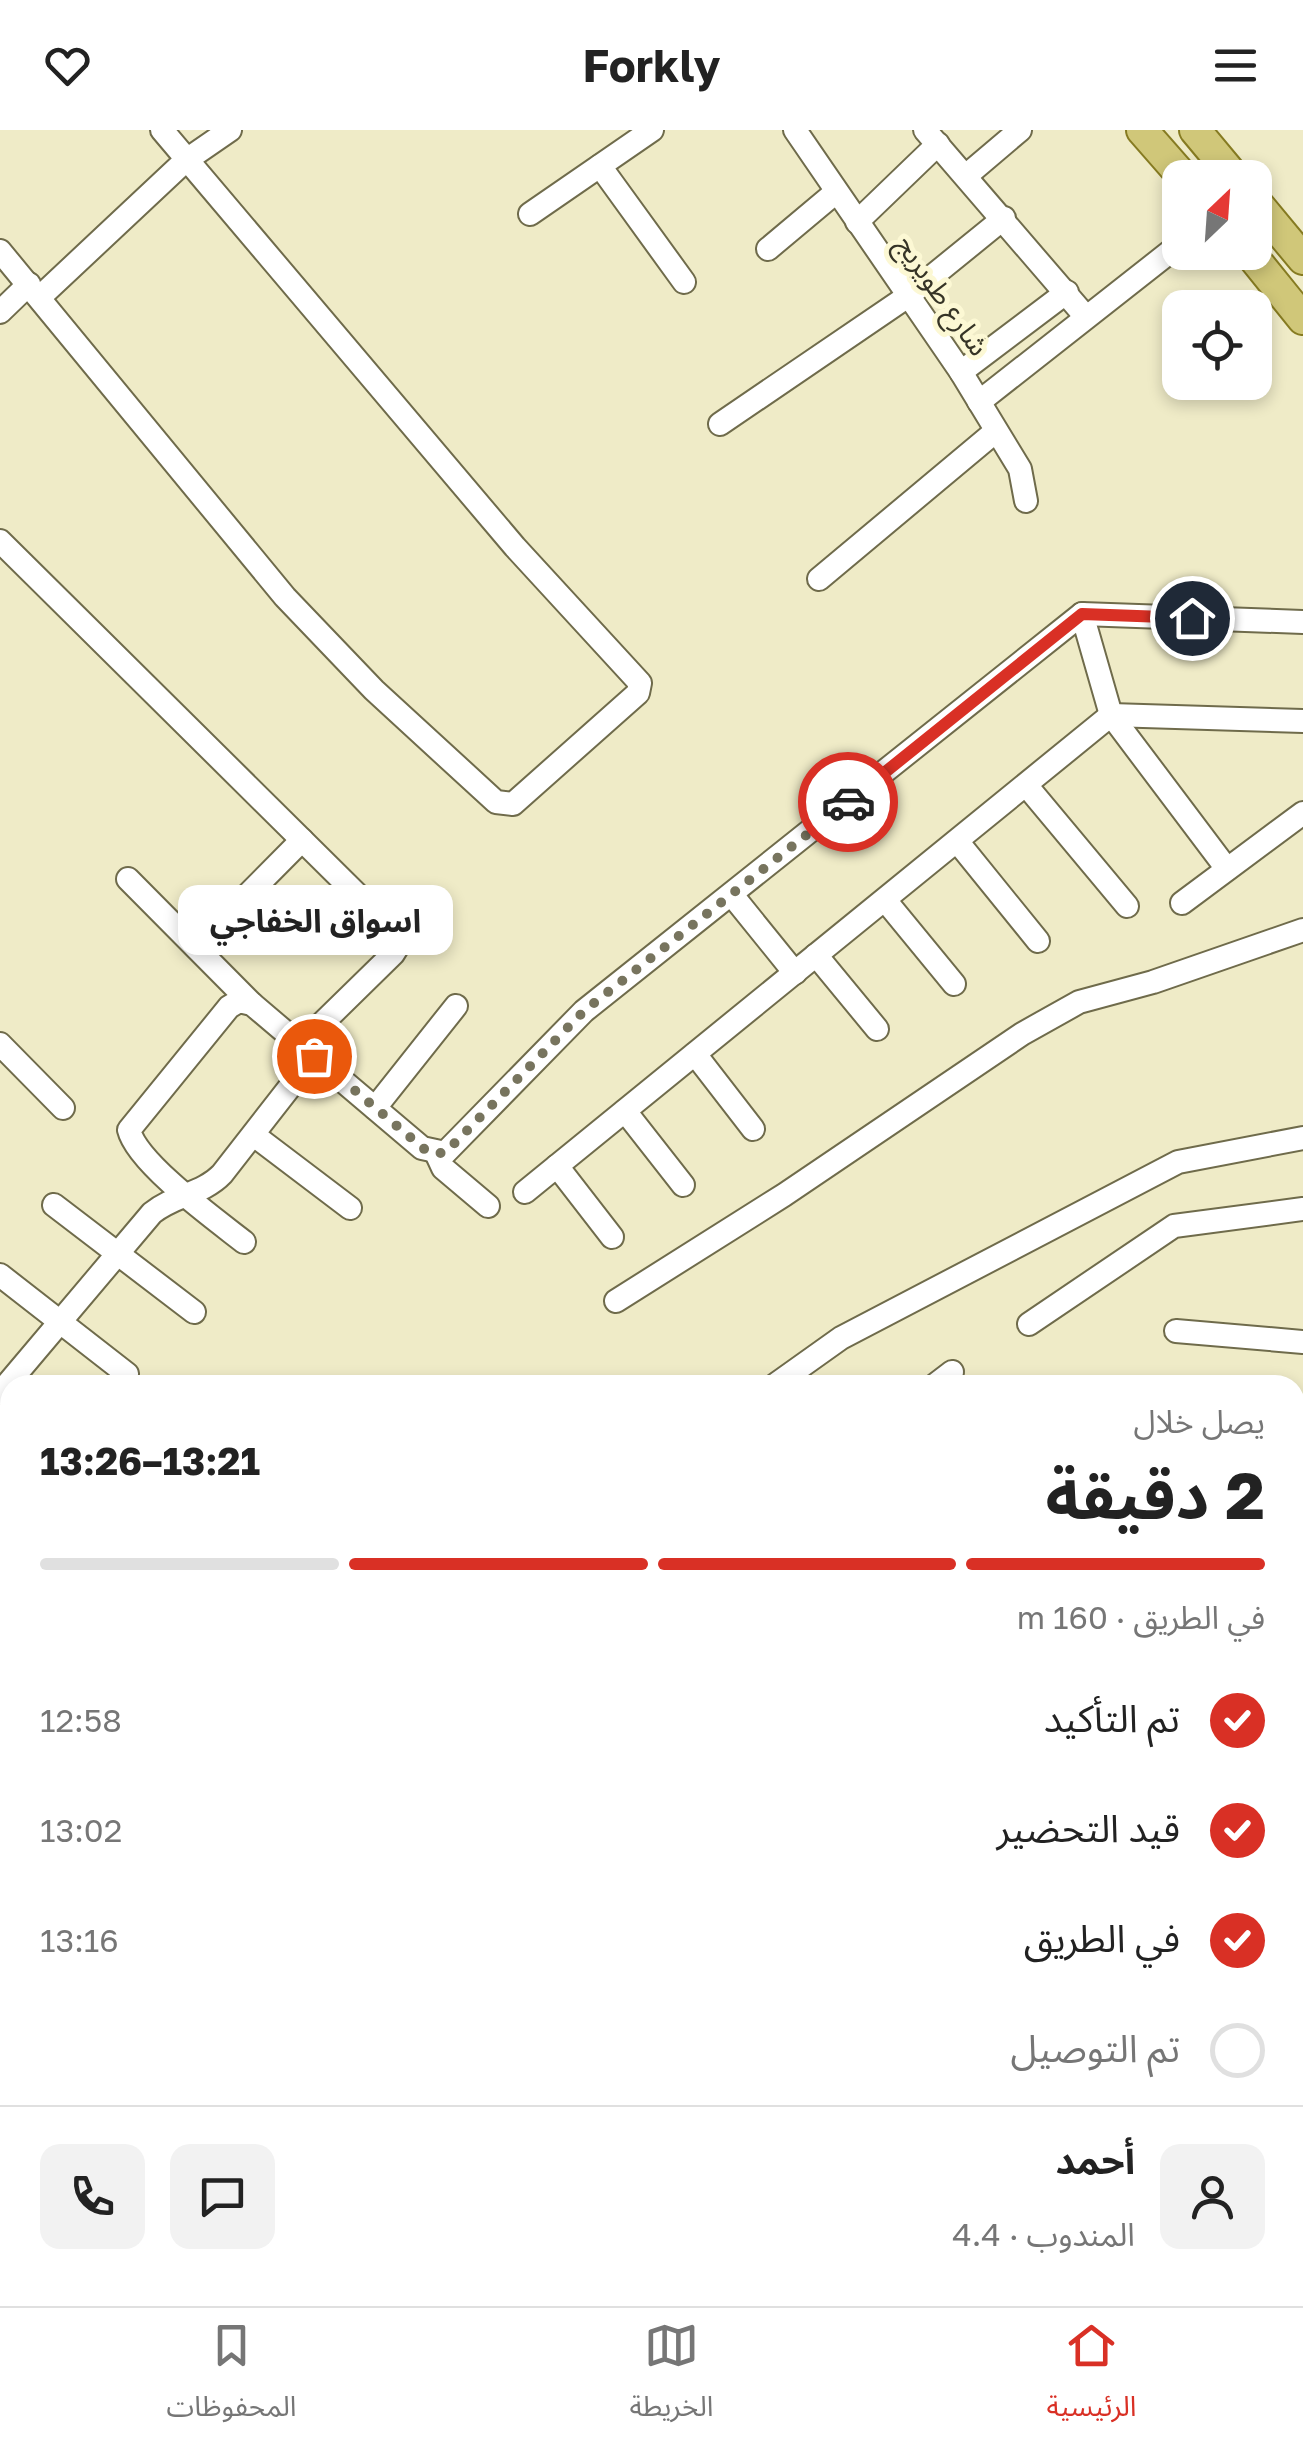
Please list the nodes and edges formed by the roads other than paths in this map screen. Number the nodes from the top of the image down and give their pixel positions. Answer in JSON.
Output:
{"nodes":[{"id":1,"x":162,"y":130,"type":"edge"},
{"id":2,"x":230,"y":130,"type":"edge"},
{"id":3,"x":652,"y":130,"type":"edge"},
{"id":4,"x":1020,"y":130,"type":"edge"},
{"id":5,"x":1142,"y":130,"type":"edge"},
{"id":6,"x":803,"y":133,"type":"edge"},
{"id":7,"x":1208,"y":134,"type":"edge"},
{"id":8,"x":931,"y":137,"type":"edge"},
{"id":9,"x":1168,"y":160,"type":"edge"},
{"id":10,"x":1224,"y":160,"type":"edge"},
{"id":11,"x":185,"y":161,"type":"junction"},
{"id":12,"x":600,"y":166,"type":"junction"},
{"id":13,"x":967,"y":175,"type":"junction"},
{"id":14,"x":836,"y":192,"type":"junction"},
{"id":15,"x":530,"y":214,"type":"dead end"},
{"id":16,"x":1004,"y":218,"type":"junction"},
{"id":17,"x":856,"y":222,"type":"junction"},
{"id":18,"x":1272,"y":222,"type":"edge"},
{"id":19,"x":768,"y":249,"type":"dead end"},
{"id":20,"x":0,"y":251,"type":"edge"},
{"id":21,"x":1162,"y":258,"type":"edge"},
{"id":22,"x":1303,"y":259,"type":"edge"},
{"id":23,"x":1264,"y":270,"type":"edge"},
{"id":24,"x":684,"y":282,"type":"dead end"},
{"id":25,"x":34,"y":290,"type":"junction"},
{"id":26,"x":1067,"y":292,"type":"junction"},
{"id":27,"x":908,"y":296,"type":"junction"},
{"id":28,"x":0,"y":312,"type":"edge"},
{"id":29,"x":1086,"y":317,"type":"junction"},
{"id":30,"x":1303,"y":319,"type":"edge"},
{"id":31,"x":961,"y":372,"type":"junction"},
{"id":32,"x":979,"y":402,"type":"junction"},
{"id":33,"x":720,"y":424,"type":"dead end"},
{"id":34,"x":996,"y":431,"type":"junction"},
{"id":35,"x":1026,"y":501,"type":"dead end"},
{"id":36,"x":0,"y":541,"type":"edge"},
{"id":37,"x":819,"y":579,"type":"dead end"},
{"id":38,"x":1082,"y":614,"type":"junction"},
{"id":39,"x":1303,"y":622,"type":"edge"},
{"id":40,"x":1111,"y":716,"type":"junction"},
{"id":41,"x":1303,"y":721,"type":"edge"},
{"id":42,"x":1026,"y":784,"type":"junction"},
{"id":43,"x":1303,"y":813,"type":"edge"},
{"id":44,"x":302,"y":840,"type":"junction"},
{"id":45,"x":956,"y":841,"type":"junction"},
{"id":46,"x":1226,"y":869,"type":"junction"},
{"id":47,"x":128,"y":879,"type":"dead end"},
{"id":48,"x":732,"y":895,"type":"junction"},
{"id":49,"x":884,"y":900,"type":"junction"},
{"id":50,"x":1182,"y":904,"type":"dead end"},
{"id":51,"x":1127,"y":906,"type":"dead end"},
{"id":52,"x":1303,"y":930,"type":"edge"},
{"id":53,"x":1038,"y":941,"type":"dead end"},
{"id":54,"x":196,"y":947,"type":"junction"},
{"id":55,"x":816,"y":955,"type":"junction"},
{"id":56,"x":795,"y":973,"type":"junction"},
{"id":57,"x":954,"y":984,"type":"dead end"},
{"id":58,"x":252,"y":1004,"type":"junction"},
{"id":59,"x":456,"y":1006,"type":"dead end"},
{"id":60,"x":878,"y":1029,"type":"dead end"},
{"id":61,"x":307,"y":1051,"type":"junction"},
{"id":62,"x":694,"y":1054,"type":"junction"},
{"id":63,"x":5,"y":1059,"type":"edge"},
{"id":64,"x":63,"y":1108,"type":"dead end"},
{"id":65,"x":375,"y":1108,"type":"junction"},
{"id":66,"x":625,"y":1111,"type":"junction"},
{"id":67,"x":754,"y":1129,"type":"dead end"},
{"id":68,"x":255,"y":1136,"type":"junction"},
{"id":69,"x":1303,"y":1138,"type":"edge"},
{"id":70,"x":437,"y":1155,"type":"junction"},
{"id":71,"x":558,"y":1166,"type":"junction"},
{"id":72,"x":683,"y":1185,"type":"dead end"},
{"id":73,"x":525,"y":1192,"type":"dead end"},
{"id":74,"x":183,"y":1195,"type":"junction"},
{"id":75,"x":54,"y":1205,"type":"dead end"},
{"id":76,"x":488,"y":1206,"type":"dead end"},
{"id":77,"x":350,"y":1208,"type":"dead end"},
{"id":78,"x":1303,"y":1209,"type":"edge"},
{"id":79,"x":612,"y":1237,"type":"dead end"},
{"id":80,"x":244,"y":1242,"type":"dead end"},
{"id":81,"x":118,"y":1251,"type":"junction"},
{"id":82,"x":0,"y":1275,"type":"edge"},
{"id":83,"x":616,"y":1301,"type":"dead end"},
{"id":84,"x":194,"y":1312,"type":"dead end"},
{"id":85,"x":59,"y":1322,"type":"junction"},
{"id":86,"x":1029,"y":1324,"type":"dead end"},
{"id":87,"x":1176,"y":1331,"type":"dead end"},
{"id":88,"x":1303,"y":1342,"type":"edge"},
{"id":89,"x":127,"y":1374,"type":"dead end"},
{"id":90,"x":17,"y":1375,"type":"edge"},
{"id":91,"x":789,"y":1375,"type":"edge"}],
"edges":[{"from":1,"to":11,"type":"street"},
{"from":2,"to":11,"type":"street"},
{"from":3,"to":12,"type":"street"},
{"from":4,"to":13,"type":"street"},
{"from":5,"to":9,"type":"main road"},
{"from":6,"to":14,"type":"street","name":"شارع طويريج"},
{"from":7,"to":10,"type":"main road"},
{"from":8,"to":13,"type":"street"},
{"from":8,"to":17,"type":"street"},
{"from":11,"to":25,"type":"street"},
{"from":11,"to":25,"type":"street"},
{"from":12,"to":15,"type":"street"},
{"from":12,"to":24,"type":"street"},
{"from":13,"to":16,"type":"street"},
{"from":14,"to":17,"type":"street","name":"شارع طويريج"},
{"from":14,"to":19,"type":"street"},
{"from":16,"to":26,"type":"street"},
{"from":16,"to":27,"type":"street"},
{"from":17,"to":27,"type":"street","name":"شارع طويريج"},
{"from":18,"to":22,"type":"main road"},
{"from":20,"to":25,"type":"street"},
{"from":21,"to":29,"type":"street"},
{"from":23,"to":30,"type":"main road"},
{"from":25,"to":28,"type":"street"},
{"from":26,"to":29,"type":"street"},
{"from":26,"to":31,"type":"street"},
{"from":27,"to":31,"type":"street","name":"شارع طويريج"},
{"from":27,"to":33,"type":"street"},
{"from":29,"to":32,"type":"street"},
{"from":31,"to":32,"type":"street","name":"شارع طويريج"},
{"from":32,"to":34,"type":"street","name":"شارع طويريج"},
{"from":34,"to":35,"type":"street","name":"شارع طويريج"},
{"from":34,"to":37,"type":"street"},
{"from":36,"to":44,"type":"street"},
{"from":38,"to":39,"type":"street"},
{"from":38,"to":40,"type":"street"},
{"from":38,"to":48,"type":"street"},
{"from":40,"to":41,"type":"street"},
{"from":40,"to":42,"type":"street"},
{"from":40,"to":46,"type":"street"},
{"from":42,"to":45,"type":"street"},
{"from":42,"to":51,"type":"street"},
{"from":43,"to":46,"type":"street"},
{"from":44,"to":54,"type":"street"},
{"from":44,"to":61,"type":"street"},
{"from":45,"to":49,"type":"street"},
{"from":45,"to":53,"type":"street"},
{"from":46,"to":50,"type":"street"},
{"from":47,"to":54,"type":"street"},
{"from":48,"to":56,"type":"street"},
{"from":48,"to":70,"type":"street"},
{"from":49,"to":55,"type":"street"},
{"from":49,"to":57,"type":"street"},
{"from":52,"to":83,"type":"street"},
{"from":54,"to":58,"type":"street"},
{"from":55,"to":56,"type":"street"},
{"from":55,"to":60,"type":"street"},
{"from":56,"to":62,"type":"street"},
{"from":58,"to":61,"type":"street"},
{"from":58,"to":74,"type":"street"},
{"from":59,"to":65,"type":"street"},
{"from":61,"to":65,"type":"street"},
{"from":61,"to":68,"type":"street"},
{"from":62,"to":66,"type":"street"},
{"from":62,"to":67,"type":"street"},
{"from":63,"to":64,"type":"street"},
{"from":65,"to":70,"type":"street"},
{"from":66,"to":71,"type":"street"},
{"from":66,"to":72,"type":"street"},
{"from":68,"to":74,"type":"street"},
{"from":68,"to":77,"type":"street"},
{"from":69,"to":91,"type":"street"},
{"from":70,"to":76,"type":"street"},
{"from":71,"to":73,"type":"street"},
{"from":71,"to":79,"type":"street"},
{"from":74,"to":80,"type":"street"},
{"from":74,"to":81,"type":"street"},
{"from":75,"to":81,"type":"street"},
{"from":78,"to":86,"type":"street"},
{"from":81,"to":84,"type":"street"},
{"from":81,"to":85,"type":"street"},
{"from":82,"to":85,"type":"street"},
{"from":85,"to":89,"type":"street"},
{"from":85,"to":90,"type":"street"},
{"from":87,"to":88,"type":"street"}]}
